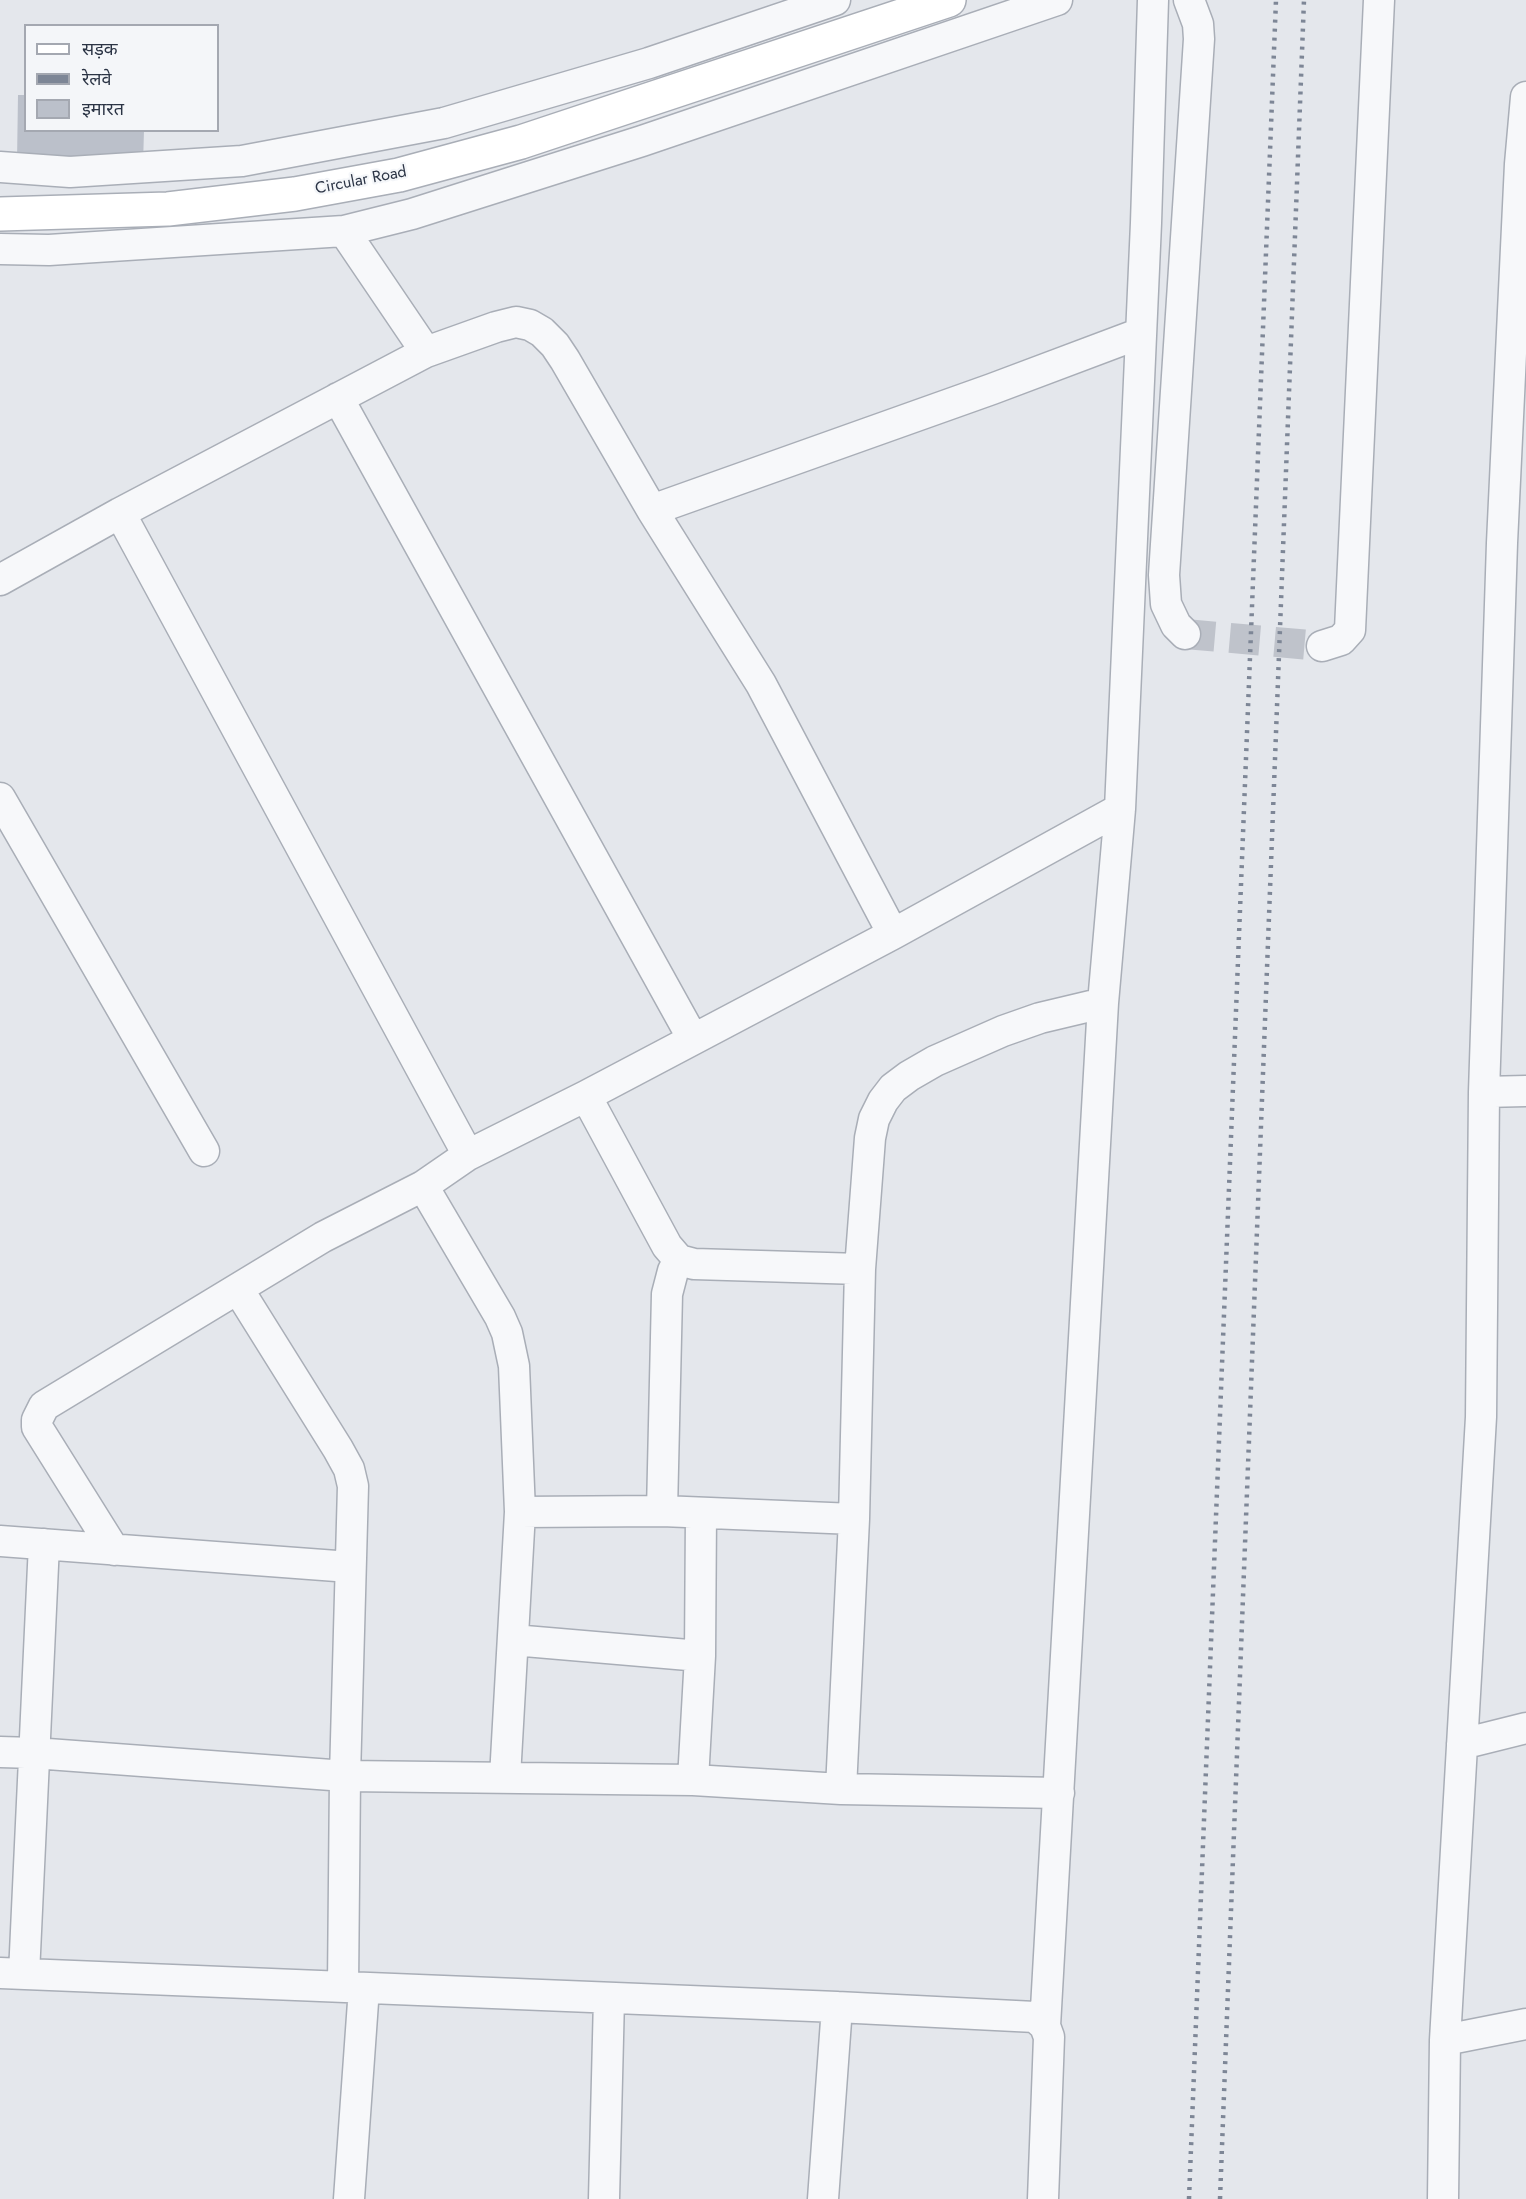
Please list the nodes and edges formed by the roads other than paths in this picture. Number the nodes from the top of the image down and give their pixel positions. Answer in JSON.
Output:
{"nodes":[{"id":1,"x":835,"y":0,"type":"edge"},
{"id":2,"x":950,"y":0,"type":"edge"},
{"id":3,"x":1058,"y":0,"type":"edge"},
{"id":4,"x":1153,"y":0,"type":"edge"},
{"id":5,"x":1190,"y":0,"type":"edge"},
{"id":6,"x":1378,"y":0,"type":"edge"},
{"id":7,"x":1526,"y":97,"type":"edge"},
{"id":8,"x":0,"y":167,"type":"edge"},
{"id":9,"x":0,"y":214,"type":"edge"},
{"id":10,"x":344,"y":231,"type":"junction"},
{"id":11,"x":0,"y":249,"type":"edge"},
{"id":12,"x":1141,"y":333,"type":"junction"},
{"id":13,"x":426,"y":352,"type":"junction"},
{"id":14,"x":338,"y":398,"type":"junction"},
{"id":15,"x":651,"y":510,"type":"junction"},
{"id":16,"x":120,"y":513,"type":"junction"},
{"id":17,"x":0,"y":580,"type":"edge"},
{"id":18,"x":1185,"y":634,"type":"dead end"},
{"id":19,"x":1322,"y":646,"type":"tunnel mouth"},
{"id":20,"x":0,"y":798,"type":"edge"},
{"id":21,"x":1120,"y":809,"type":"junction"},
{"id":22,"x":893,"y":934,"type":"junction"},
{"id":23,"x":1103,"y":1003,"type":"junction"},
{"id":24,"x":693,"y":1039,"type":"junction"},
{"id":25,"x":1526,"y":1091,"type":"edge"},
{"id":26,"x":1484,"y":1092,"type":"junction"},
{"id":27,"x":586,"y":1096,"type":"junction"},
{"id":28,"x":204,"y":1151,"type":"dead end"},
{"id":29,"x":468,"y":1155,"type":"junction"},
{"id":30,"x":423,"y":1186,"type":"junction"},
{"id":31,"x":679,"y":1260,"type":"junction"},
{"id":32,"x":860,"y":1269,"type":"junction"},
{"id":33,"x":238,"y":1290,"type":"junction"},
{"id":34,"x":662,"y":1511,"type":"junction"},
{"id":35,"x":520,"y":1512,"type":"junction"},
{"id":36,"x":701,"y":1513,"type":"junction"},
{"id":37,"x":854,"y":1519,"type":"junction"},
{"id":38,"x":0,"y":1541,"type":"edge"},
{"id":39,"x":44,"y":1544,"type":"junction"},
{"id":40,"x":114,"y":1550,"type":"junction"},
{"id":41,"x":350,"y":1567,"type":"junction"},
{"id":42,"x":513,"y":1640,"type":"junction"},
{"id":43,"x":700,"y":1656,"type":"junction"},
{"id":44,"x":1526,"y":1728,"type":"edge"},
{"id":45,"x":1462,"y":1744,"type":"junction"},
{"id":46,"x":0,"y":1752,"type":"edge"},
{"id":47,"x":34,"y":1753,"type":"junction"},
{"id":48,"x":345,"y":1776,"type":"junction"},
{"id":49,"x":505,"y":1777,"type":"junction"},
{"id":50,"x":693,"y":1780,"type":"junction"},
{"id":51,"x":841,"y":1789,"type":"junction"},
{"id":52,"x":1059,"y":1793,"type":"junction"},
{"id":53,"x":12,"y":1974,"type":"edge"},
{"id":54,"x":353,"y":1988,"type":"junction"},
{"id":55,"x":609,"y":1998,"type":"junction"},
{"id":56,"x":837,"y":2007,"type":"junction"},
{"id":57,"x":1526,"y":2024,"type":"edge"},
{"id":58,"x":1045,"y":2025,"type":"junction"},
{"id":59,"x":1445,"y":2040,"type":"junction"},
{"id":60,"x":349,"y":2199,"type":"edge"},
{"id":61,"x":604,"y":2199,"type":"edge"},
{"id":62,"x":823,"y":2199,"type":"edge"},
{"id":63,"x":1043,"y":2199,"type":"edge"},
{"id":64,"x":1443,"y":2199,"type":"edge"}],
"edges":[{"from":1,"to":8,"type":"street"},
{"from":2,"to":9,"type":"main road","name":"Circular Road"},
{"from":3,"to":10,"type":"street"},
{"from":4,"to":12,"type":"street"},
{"from":5,"to":18,"type":"street"},
{"from":6,"to":19,"type":"street"},
{"from":7,"to":26,"type":"street"},
{"from":10,"to":11,"type":"street"},
{"from":10,"to":13,"type":"street"},
{"from":12,"to":15,"type":"street"},
{"from":12,"to":21,"type":"street"},
{"from":13,"to":14,"type":"street"},
{"from":13,"to":15,"type":"street"},
{"from":14,"to":16,"type":"street"},
{"from":14,"to":24,"type":"street"},
{"from":15,"to":22,"type":"street"},
{"from":16,"to":17,"type":"street"},
{"from":16,"to":29,"type":"street"},
{"from":20,"to":28,"type":"street"},
{"from":21,"to":22,"type":"street"},
{"from":21,"to":23,"type":"street"},
{"from":22,"to":24,"type":"street"},
{"from":23,"to":32,"type":"street"},
{"from":23,"to":52,"type":"street"},
{"from":24,"to":27,"type":"street"},
{"from":25,"to":26,"type":"street"},
{"from":26,"to":45,"type":"street"},
{"from":27,"to":29,"type":"street"},
{"from":27,"to":31,"type":"street"},
{"from":29,"to":30,"type":"street"},
{"from":30,"to":33,"type":"street"},
{"from":30,"to":35,"type":"street"},
{"from":31,"to":32,"type":"street"},
{"from":31,"to":34,"type":"street"},
{"from":32,"to":37,"type":"street"},
{"from":33,"to":40,"type":"street"},
{"from":33,"to":41,"type":"street"},
{"from":34,"to":35,"type":"street"},
{"from":34,"to":36,"type":"street"},
{"from":35,"to":42,"type":"street"},
{"from":36,"to":37,"type":"street"},
{"from":36,"to":43,"type":"street"},
{"from":37,"to":51,"type":"street"},
{"from":38,"to":39,"type":"street"},
{"from":39,"to":40,"type":"street"},
{"from":39,"to":47,"type":"street"},
{"from":40,"to":41,"type":"street"},
{"from":41,"to":48,"type":"street"},
{"from":42,"to":43,"type":"street"},
{"from":42,"to":49,"type":"street"},
{"from":43,"to":50,"type":"street"},
{"from":44,"to":45,"type":"street"},
{"from":45,"to":59,"type":"street"},
{"from":46,"to":47,"type":"street"},
{"from":47,"to":48,"type":"street"},
{"from":47,"to":53,"type":"street"},
{"from":48,"to":49,"type":"street"},
{"from":48,"to":54,"type":"street"},
{"from":49,"to":50,"type":"street"},
{"from":50,"to":51,"type":"street"},
{"from":51,"to":52,"type":"street"},
{"from":52,"to":58,"type":"street"},
{"from":53,"to":54,"type":"street"},
{"from":54,"to":55,"type":"street"},
{"from":54,"to":60,"type":"street"},
{"from":55,"to":56,"type":"street"},
{"from":55,"to":61,"type":"street"},
{"from":56,"to":58,"type":"street"},
{"from":56,"to":62,"type":"street"},
{"from":57,"to":59,"type":"street"},
{"from":58,"to":63,"type":"street"},
{"from":59,"to":64,"type":"street"}]}
